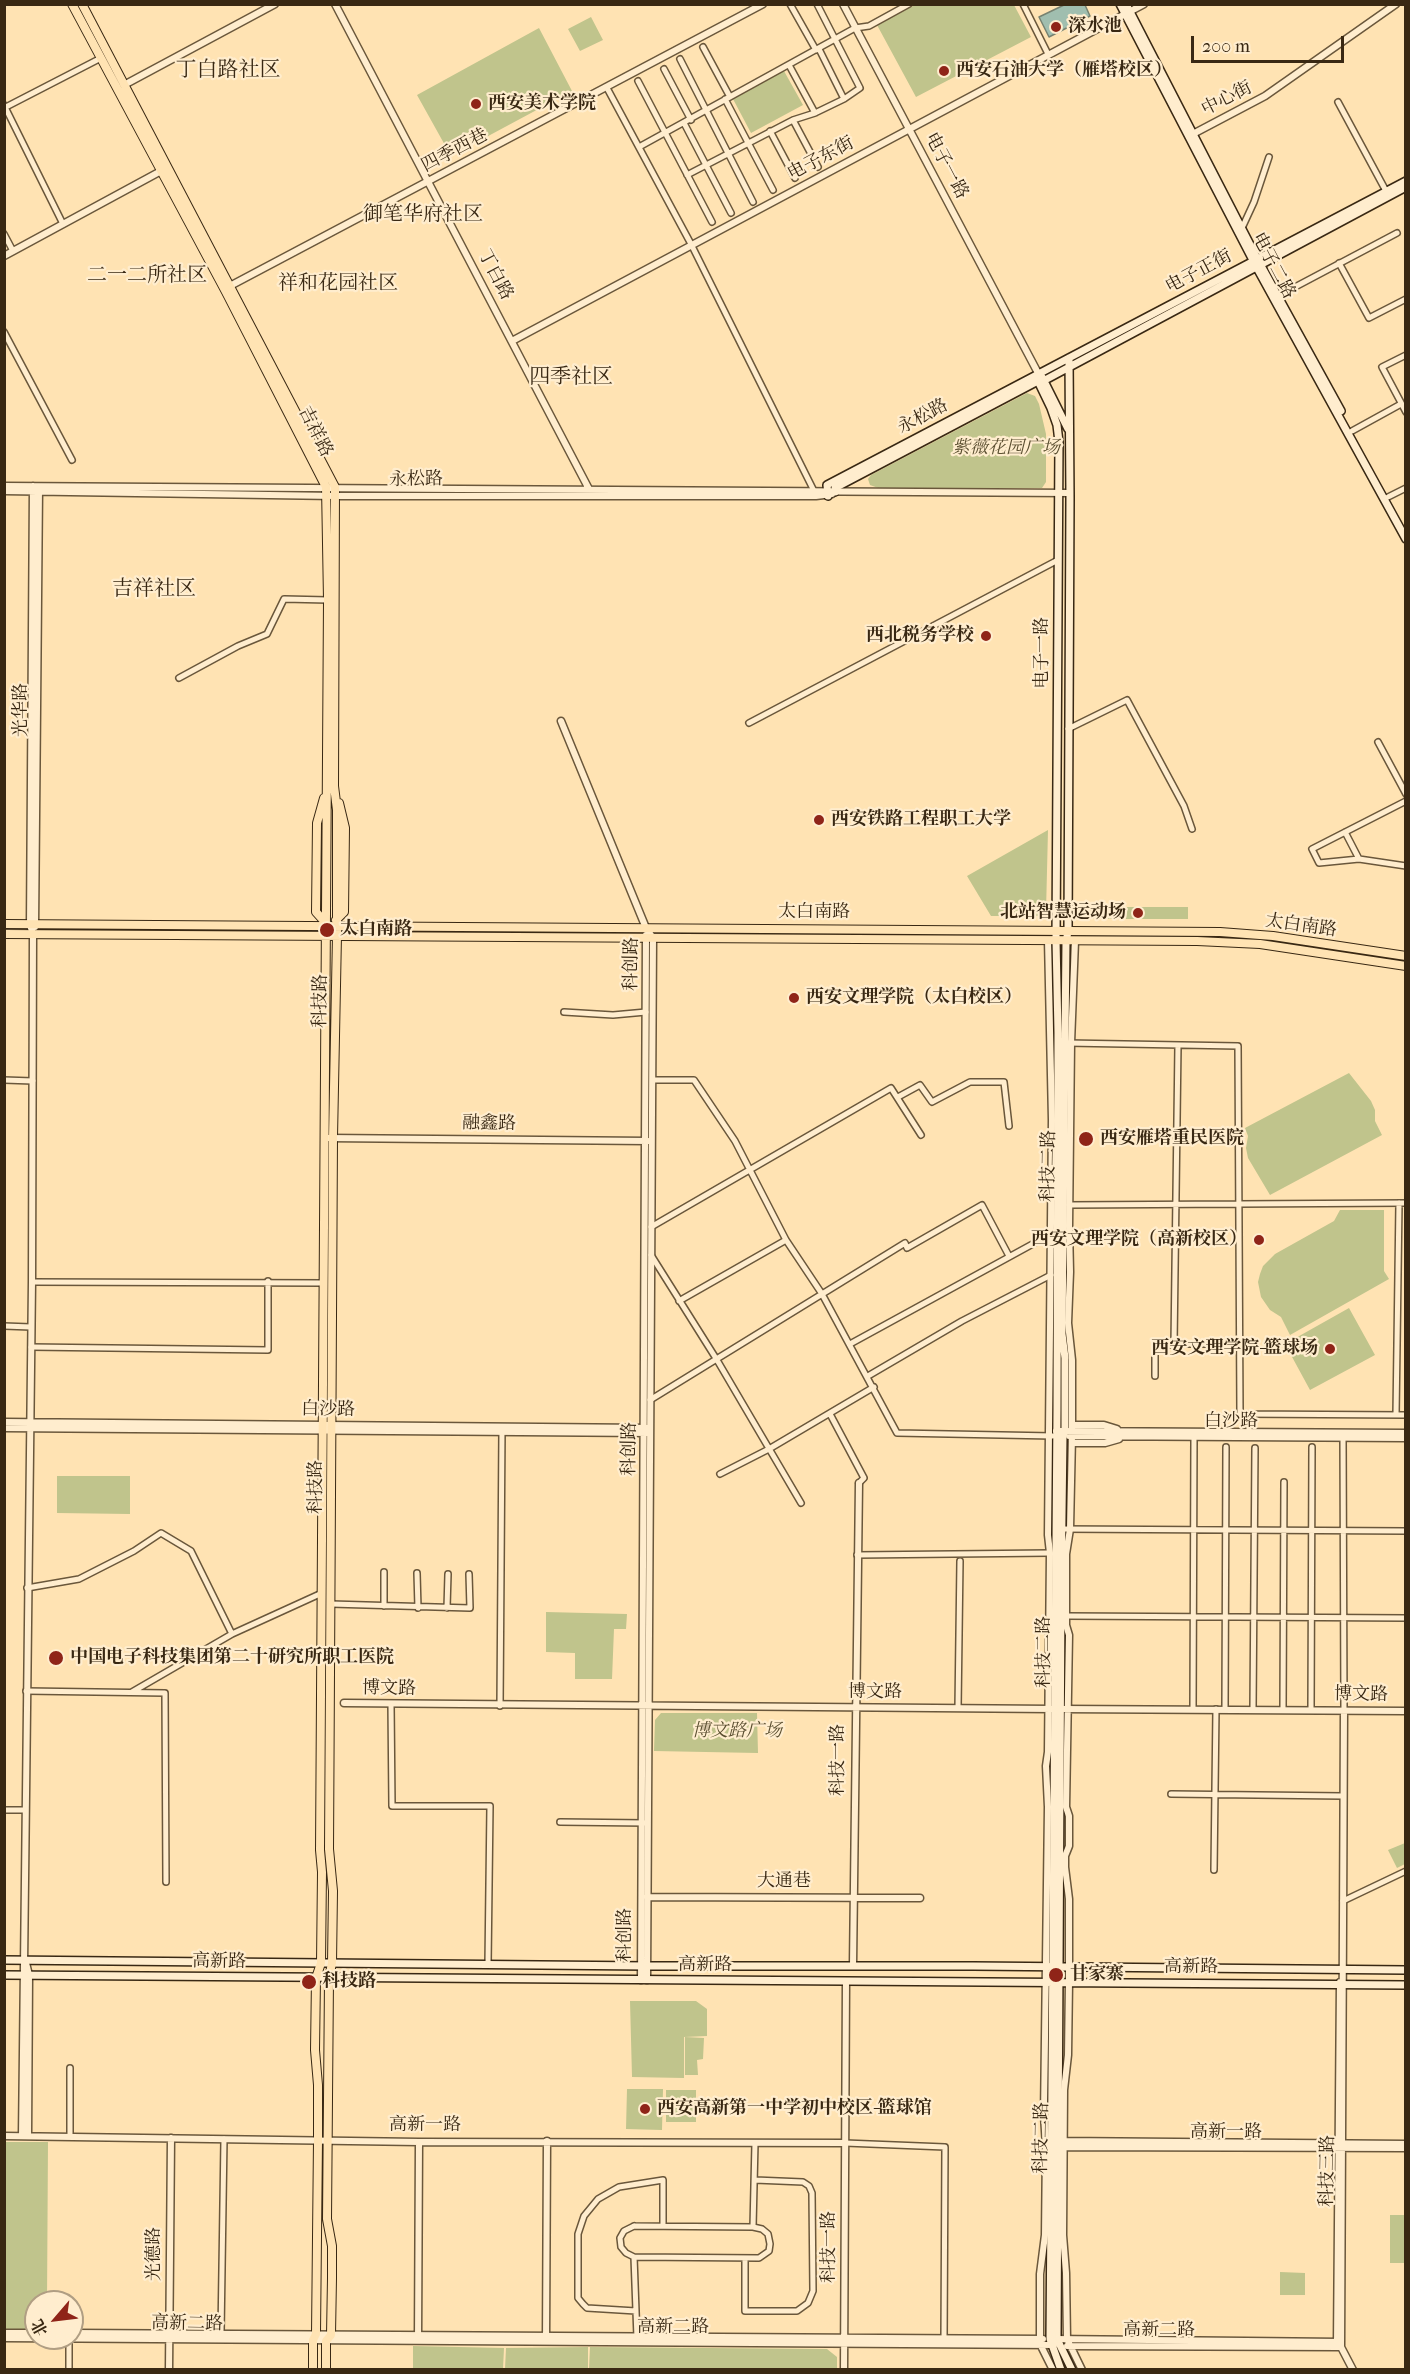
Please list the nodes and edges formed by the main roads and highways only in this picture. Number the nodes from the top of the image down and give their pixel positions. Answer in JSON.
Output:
{"nodes":[{"id":1,"x":72,"y":4,"type":"edge"},
{"id":2,"x":82,"y":4,"type":"edge"},
{"id":3,"x":1120,"y":4,"type":"edge"},
{"id":4,"x":1126,"y":4,"type":"edge"},
{"id":5,"x":1127,"y":13,"type":"junction"},
{"id":6,"x":1190,"y":135,"type":"junction"},
{"id":7,"x":1406,"y":181,"type":"edge"},
{"id":8,"x":1406,"y":187,"type":"edge"},
{"id":9,"x":1257,"y":262,"type":"junction"},
{"id":10,"x":227,"y":287,"type":"junction"},
{"id":11,"x":1069,"y":358,"type":"junction"},
{"id":12,"x":1069,"y":368,"type":"junction"},
{"id":13,"x":1041,"y":378,"type":"junction"},
{"id":14,"x":1070,"y":433,"type":"junction"},
{"id":15,"x":329,"y":490,"type":"junction"},
{"id":16,"x":830,"y":493,"type":"road end"},
{"id":17,"x":1406,"y":529,"type":"edge"},
{"id":18,"x":1406,"y":539,"type":"edge"},
{"id":19,"x":331,"y":792,"type":"junction"},
{"id":20,"x":325,"y":923,"type":"junction"},
{"id":21,"x":336,"y":923,"type":"junction"},
{"id":22,"x":4,"y":924,"type":"edge"},
{"id":23,"x":1057,"y":930,"type":"junction"},
{"id":24,"x":1068,"y":932,"type":"junction"},
{"id":25,"x":4,"y":934,"type":"edge"},
{"id":26,"x":337,"y":935,"type":"junction"},
{"id":27,"x":325,"y":936,"type":"junction"},
{"id":28,"x":1052,"y":940,"type":"junction"},
{"id":29,"x":1066,"y":941,"type":"junction"},
{"id":30,"x":1406,"y":956,"type":"edge"},
{"id":31,"x":1406,"y":966,"type":"edge"},
{"id":32,"x":329,"y":1138,"type":"junction"},
{"id":33,"x":1064,"y":1434,"type":"junction"},
{"id":34,"x":1057,"y":1709,"type":"junction"},
{"id":35,"x":4,"y":1960,"type":"edge"},
{"id":36,"x":321,"y":1962,"type":"junction"},
{"id":37,"x":332,"y":1963,"type":"junction"},
{"id":38,"x":1053,"y":1967,"type":"junction"},
{"id":39,"x":1406,"y":1970,"type":"edge"},
{"id":40,"x":4,"y":1975,"type":"edge"},
{"id":41,"x":316,"y":1978,"type":"junction"},
{"id":42,"x":329,"y":1978,"type":"junction"},
{"id":43,"x":1052,"y":1982,"type":"junction"},
{"id":44,"x":1406,"y":1985,"type":"edge"},
{"id":45,"x":323,"y":2140,"type":"junction"},
{"id":46,"x":1054,"y":2342,"type":"junction"},
{"id":47,"x":313,"y":2370,"type":"edge"},
{"id":48,"x":326,"y":2370,"type":"edge"},
{"id":49,"x":1061,"y":2370,"type":"edge"},
{"id":50,"x":1072,"y":2370,"type":"edge"}],
"edges":[{"from":1,"to":10,"type":"main road","name":"吉祥路"},
{"from":2,"to":10,"type":"main road","name":"吉祥路"},
{"from":3,"to":5,"type":"main road","name":"电子二路"},
{"from":4,"to":5,"type":"main road","name":"电子二路"},
{"from":5,"to":6,"type":"main road","name":"电子二路"},
{"from":6,"to":9,"type":"main road","name":"电子二路"},
{"from":6,"to":9,"type":"main road","name":"电子二路"},
{"from":7,"to":9,"type":"main road","name":"电子正街"},
{"from":8,"to":9,"type":"main road","name":"电子正街"},
{"from":9,"to":11,"type":"main road","name":"电子正街"},
{"from":9,"to":12,"type":"main road","name":"电子正街"},
{"from":9,"to":17,"type":"main road","name":"电子二路"},
{"from":9,"to":18,"type":"main road","name":"电子二路"},
{"from":10,"to":15,"type":"main road","name":"吉祥路"},
{"from":11,"to":12,"type":"main road","name":"电子一路"},
{"from":11,"to":13,"type":"main road","name":"电子正街"},
{"from":12,"to":13,"type":"main road","name":"电子正街"},
{"from":12,"to":14,"type":"main road","name":"电子一路"},
{"from":13,"to":14,"type":"main road","name":"电子一路"},
{"from":13,"to":16,"type":"main road","name":"永松路"},
{"from":13,"to":23,"type":"main road","name":"电子一路"},
{"from":14,"to":24,"type":"main road","name":"电子一路"},
{"from":15,"to":19,"type":"main road","name":"吉祥路"},
{"from":15,"to":19,"type":"main road","name":"吉祥路"},
{"from":19,"to":20,"type":"main road","name":"吉祥路"},
{"from":19,"to":21,"type":"main road","name":"吉祥路"},
{"from":20,"to":21,"type":"main road","name":"太白南路"},
{"from":20,"to":22,"type":"main road","name":"太白南路"},
{"from":20,"to":27,"type":"main road","name":"科技路"},
{"from":21,"to":23,"type":"main road","name":"太白南路"},
{"from":21,"to":26,"type":"main road","name":"科技路"},
{"from":23,"to":24,"type":"main road","name":"太白南路"},
{"from":23,"to":28,"type":"main road","name":"科技二路"},
{"from":24,"to":29,"type":"main road","name":"科技二路"},
{"from":24,"to":30,"type":"main road","name":"太白南路"},
{"from":25,"to":27,"type":"main road","name":"太白南路"},
{"from":26,"to":27,"type":"main road","name":"太白南路"},
{"from":26,"to":28,"type":"main road","name":"太白南路"},
{"from":26,"to":32,"type":"main road","name":"科技路"},
{"from":27,"to":32,"type":"main road","name":"科技路"},
{"from":28,"to":29,"type":"main road","name":"太白南路"},
{"from":28,"to":33,"type":"main road","name":"科技二路"},
{"from":29,"to":31,"type":"main road","name":"太白南路"},
{"from":29,"to":33,"type":"main road","name":"科技二路"},
{"from":32,"to":36,"type":"main road","name":"科技路"},
{"from":32,"to":37,"type":"main road","name":"科技路"},
{"from":33,"to":34,"type":"main road","name":"科技二路"},
{"from":33,"to":34,"type":"main road","name":"科技二路"},
{"from":34,"to":38,"type":"main road","name":"科技二路"},
{"from":35,"to":36,"type":"main road","name":"高新路"},
{"from":36,"to":37,"type":"main road","name":"高新路"},
{"from":36,"to":41,"type":"main road","name":"科技路"},
{"from":37,"to":38,"type":"main road","name":"高新路"},
{"from":37,"to":42,"type":"main road","name":"科技路"},
{"from":38,"to":39,"type":"main road","name":"高新路"},
{"from":38,"to":43,"type":"main road","name":"科技二路"},
{"from":40,"to":41,"type":"main road","name":"高新路"},
{"from":41,"to":42,"type":"main road","name":"高新路"},
{"from":41,"to":45,"type":"main road","name":"科技路"},
{"from":42,"to":43,"type":"main road","name":"高新路"},
{"from":42,"to":45,"type":"main road","name":"科技路"},
{"from":43,"to":44,"type":"main road","name":"高新路"},
{"from":43,"to":46,"type":"main road","name":"科技二路"},
{"from":45,"to":47,"type":"main road","name":"科技路"},
{"from":45,"to":48,"type":"main road","name":"科技路"},
{"from":46,"to":49,"type":"main road","name":"科技二路"},
{"from":46,"to":50,"type":"main road","name":"科技二路"}]}
